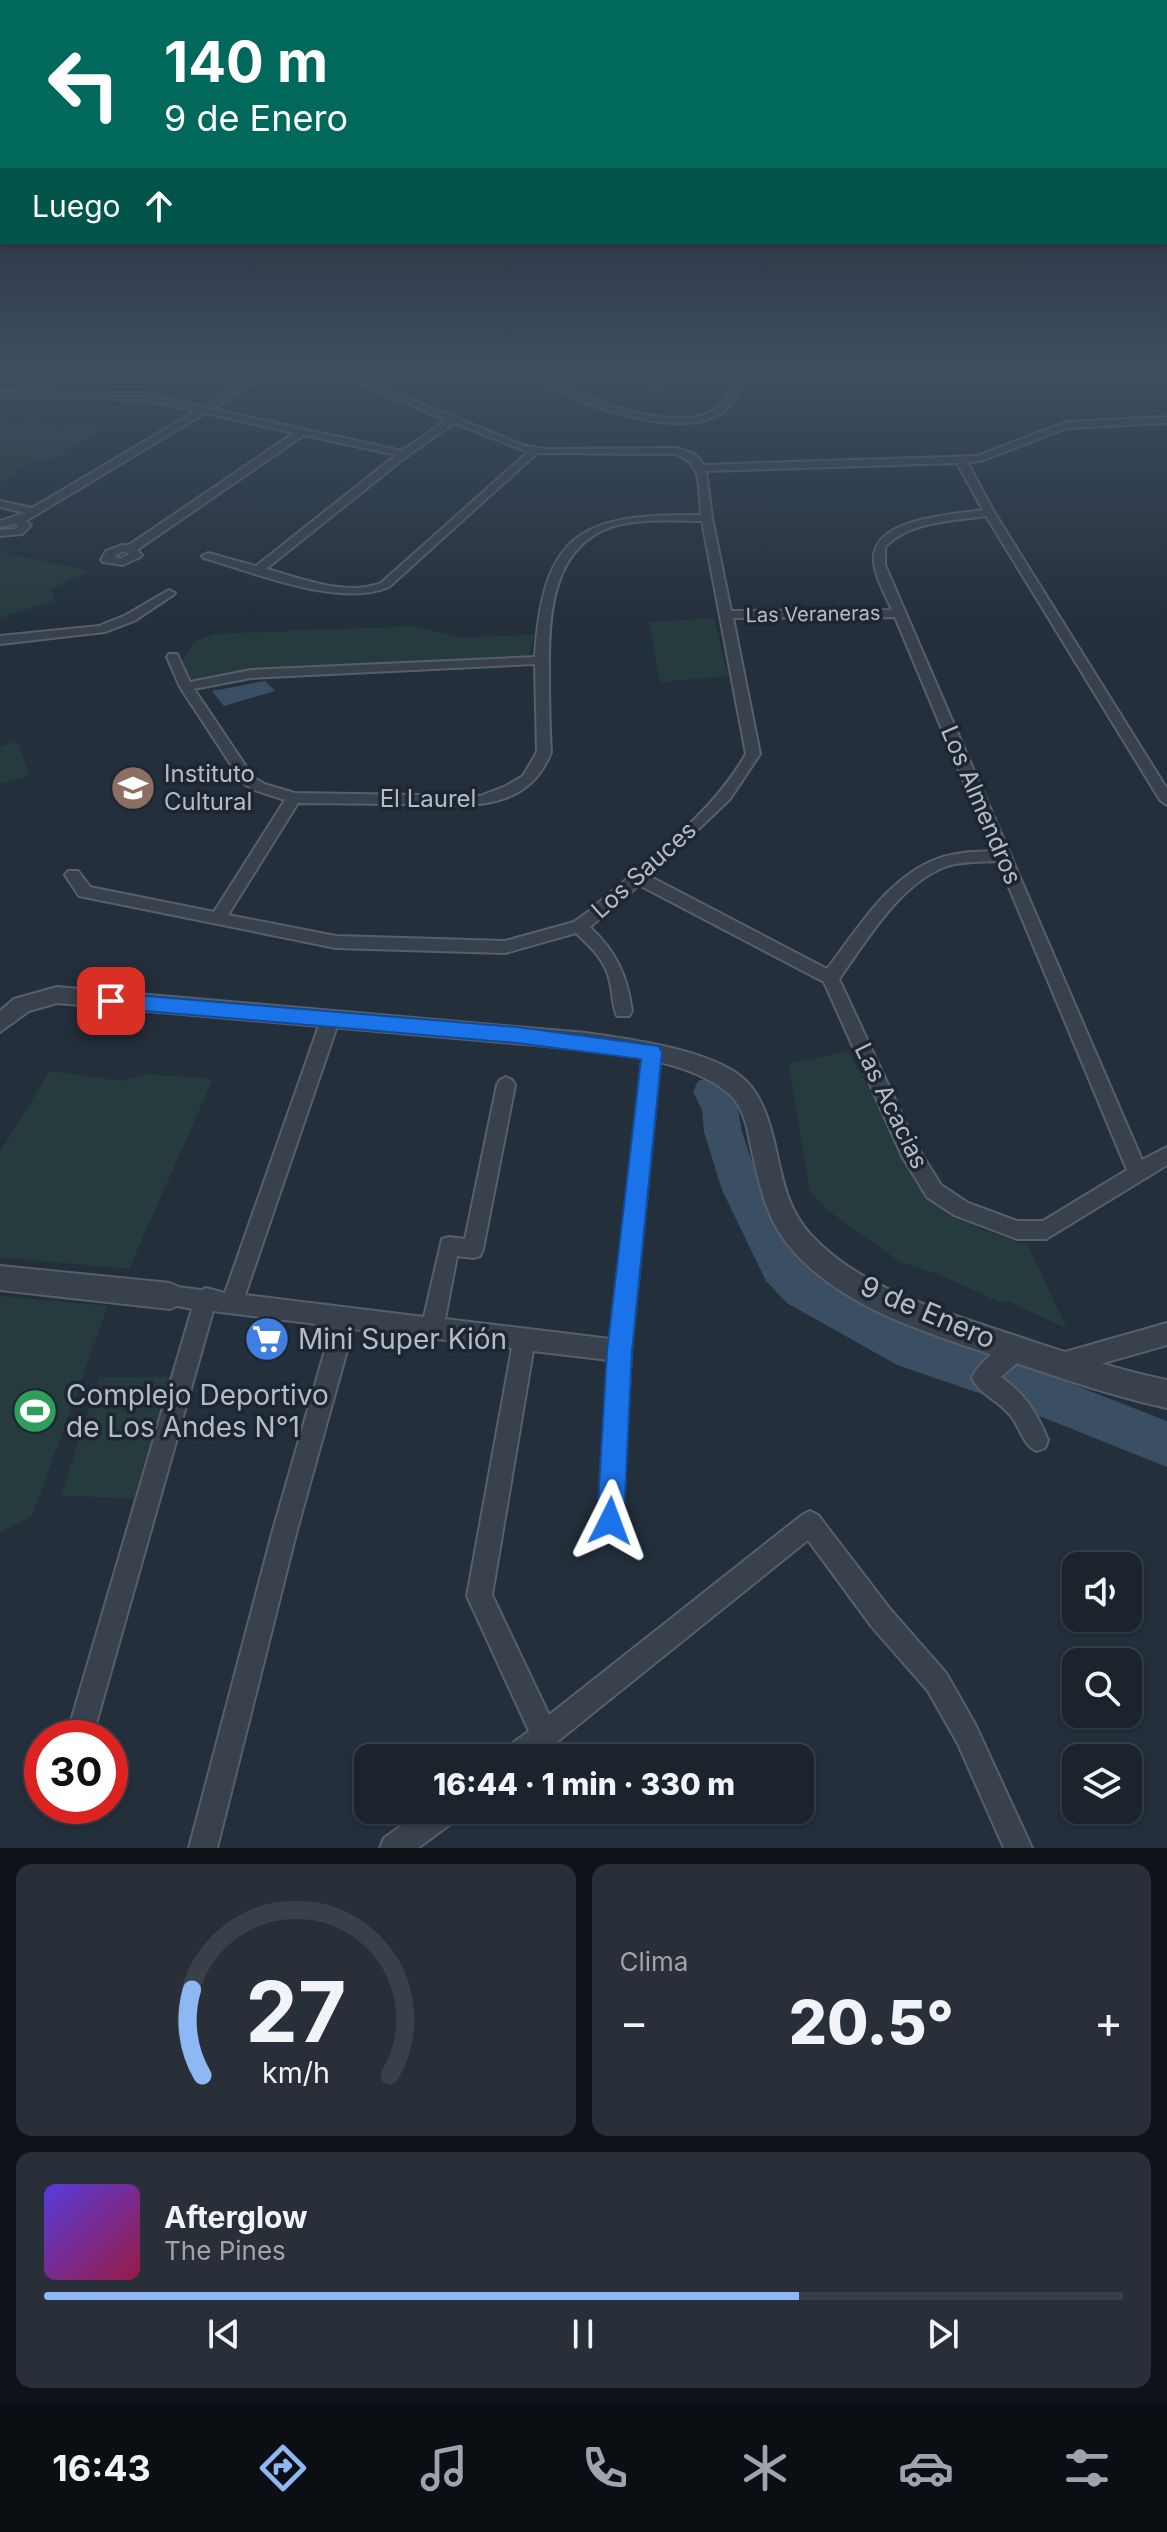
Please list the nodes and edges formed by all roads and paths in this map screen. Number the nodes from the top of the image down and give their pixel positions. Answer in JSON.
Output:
{"nodes":[{"id":1,"x":130,"y":454,"type":"edge"},
{"id":2,"x":269,"y":454,"type":"edge"},
{"id":3,"x":404,"y":454,"type":"edge"},
{"id":4,"x":530,"y":454,"type":"edge"},
{"id":5,"x":683,"y":454,"type":"edge"},
{"id":6,"x":995,"y":454,"type":"edge"},
{"id":7,"x":961,"y":460,"type":"junction"},
{"id":8,"x":697,"y":462,"type":"junction"},
{"id":9,"x":0,"y":504,"type":"edge"},
{"id":10,"x":35,"y":512,"type":"junction"},
{"id":11,"x":989,"y":512,"type":"junction"},
{"id":12,"x":707,"y":518,"type":"junction"},
{"id":13,"x":20,"y":520,"type":"junction"},
{"id":14,"x":0,"y":524,"type":"edge"},
{"id":15,"x":0,"y":533,"type":"edge"},
{"id":16,"x":131,"y":549,"type":"dead end"},
{"id":17,"x":208,"y":556,"type":"dead end"},
{"id":18,"x":259,"y":569,"type":"junction"},
{"id":19,"x":169,"y":593,"type":"dead end"},
{"id":20,"x":901,"y":613,"type":"junction"},
{"id":21,"x":726,"y":615,"type":"junction"},
{"id":22,"x":0,"y":640,"type":"edge"},
{"id":23,"x":173,"y":657,"type":"dead end"},
{"id":24,"x":543,"y":660,"type":"junction"},
{"id":25,"x":186,"y":687,"type":"junction"},
{"id":26,"x":294,"y":798,"type":"junction"},
{"id":27,"x":1167,"y":800,"type":"edge"},
{"id":28,"x":1003,"y":856,"type":"junction"},
{"id":29,"x":73,"y":875,"type":"dead end"},
{"id":30,"x":637,"y":877,"type":"junction"},
{"id":31,"x":218,"y":918,"type":"junction"},
{"id":32,"x":579,"y":926,"type":"junction"},
{"id":33,"x":830,"y":978,"type":"junction"},
{"id":34,"x":623,"y":1011,"type":"dead end"},
{"id":35,"x":330,"y":1020,"type":"junction"},
{"id":36,"x":0,"y":1023,"type":"edge"},
{"id":37,"x":652,"y":1052,"type":"junction"},
{"id":38,"x":506,"y":1085,"type":"dead end"},
{"id":39,"x":1167,"y":1155,"type":"edge"},
{"id":40,"x":1137,"y":1171,"type":"junction"},
{"id":41,"x":0,"y":1278,"type":"edge"},
{"id":42,"x":170,"y":1296,"type":"joint"},
{"id":43,"x":206,"y":1298,"type":"junction"},
{"id":44,"x":232,"y":1302,"type":"junction"},
{"id":45,"x":345,"y":1319,"type":"junction"},
{"id":46,"x":432,"y":1329,"type":"junction"},
{"id":47,"x":1167,"y":1334,"type":"edge"},
{"id":48,"x":524,"y":1339,"type":"junction"},
{"id":49,"x":620,"y":1351,"type":"junction"},
{"id":50,"x":1014,"y":1351,"type":"junction"},
{"id":51,"x":1059,"y":1365,"type":"junction"},
{"id":52,"x":1167,"y":1394,"type":"edge"},
{"id":53,"x":1037,"y":1440,"type":"dead end"},
{"id":54,"x":610,"y":1521,"type":"dead end"},
{"id":55,"x":84,"y":1720,"type":"edge"},
{"id":56,"x":545,"y":1736,"type":"junction"},
{"id":57,"x":534,"y":1744,"type":"edge"},
{"id":58,"x":427,"y":1824,"type":"edge"},
{"id":59,"x":203,"y":1848,"type":"edge"},
{"id":60,"x":394,"y":1848,"type":"edge"},
{"id":61,"x":1018,"y":1848,"type":"edge"}],
"edges":[{"from":1,"to":10,"type":"street"},
{"from":2,"to":16,"type":"street"},
{"from":3,"to":18,"type":"street"},
{"from":4,"to":18,"type":"street"},
{"from":5,"to":8,"type":"street"},
{"from":6,"to":7,"type":"street"},
{"from":7,"to":8,"type":"street"},
{"from":7,"to":11,"type":"street"},
{"from":8,"to":12,"type":"street","name":"Los Sauces"},
{"from":9,"to":10,"type":"street"},
{"from":10,"to":13,"type":"street"},
{"from":11,"to":20,"type":"street","name":"Los Almendros"},
{"from":11,"to":27,"type":"street"},
{"from":12,"to":21,"type":"street","name":"Los Sauces"},
{"from":12,"to":24,"type":"street","name":"El Laurel"},
{"from":13,"to":14,"type":"street"},
{"from":13,"to":15,"type":"street"},
{"from":17,"to":18,"type":"street"},
{"from":19,"to":22,"type":"street"},
{"from":20,"to":21,"type":"street","name":"Las Veraneras"},
{"from":20,"to":28,"type":"street","name":"Los Almendros"},
{"from":21,"to":30,"type":"street","name":"Los Sauces"},
{"from":23,"to":25,"type":"street","name":"El Laurel"},
{"from":24,"to":25,"type":"street"},
{"from":24,"to":26,"type":"street","name":"El Laurel"},
{"from":25,"to":26,"type":"street","name":"El Laurel"},
{"from":26,"to":31,"type":"street"},
{"from":28,"to":33,"type":"street"},
{"from":28,"to":40,"type":"street","name":"Los Almendros"},
{"from":29,"to":31,"type":"street","name":"Los Sauces"},
{"from":30,"to":32,"type":"street","name":"Los Sauces"},
{"from":30,"to":33,"type":"street"},
{"from":31,"to":32,"type":"street","name":"Los Sauces"},
{"from":32,"to":34,"type":"street"},
{"from":33,"to":40,"type":"street","name":"Las Acacias"},
{"from":35,"to":36,"type":"street","name":"9 de Enero"},
{"from":35,"to":37,"type":"street","name":"9 de Enero"},
{"from":35,"to":44,"type":"street"},
{"from":37,"to":49,"type":"street"},
{"from":37,"to":50,"type":"street","name":"9 de Enero"},
{"from":38,"to":46,"type":"street"},
{"from":39,"to":40,"type":"street","name":"Las Acacias"},
{"from":41,"to":42,"type":"street"},
{"from":42,"to":43,"type":"street"},
{"from":43,"to":44,"type":"street"},
{"from":43,"to":55,"type":"street"},
{"from":44,"to":45,"type":"street"},
{"from":45,"to":46,"type":"street"},
{"from":45,"to":59,"type":"street"},
{"from":46,"to":48,"type":"street"},
{"from":47,"to":51,"type":"street"},
{"from":48,"to":49,"type":"street"},
{"from":48,"to":56,"type":"street"},
{"from":49,"to":54,"type":"street"},
{"from":50,"to":51,"type":"street","name":"9 de Enero"},
{"from":50,"to":53,"type":"street"},
{"from":51,"to":52,"type":"street","name":"9 de Enero"},
{"from":56,"to":57,"type":"street"},
{"from":56,"to":61,"type":"street"},
{"from":58,"to":60,"type":"street"}]}
